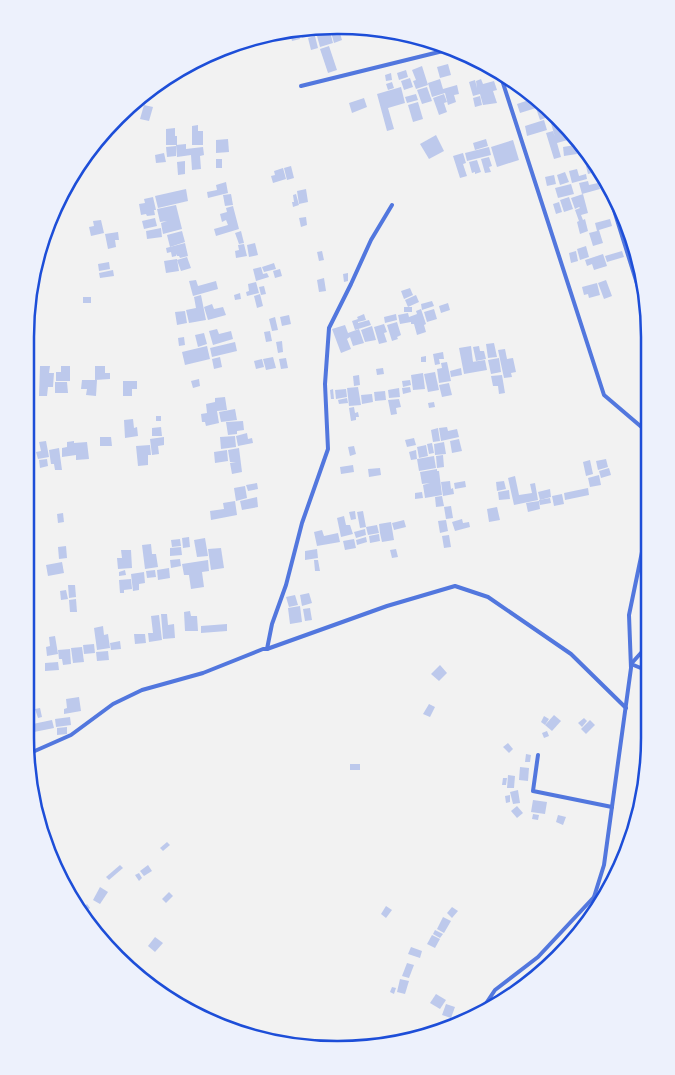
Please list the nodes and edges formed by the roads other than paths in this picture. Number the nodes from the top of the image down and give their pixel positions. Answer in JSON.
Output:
{"nodes":[{"id":1,"x":440,"y":52,"type":"edge"},
{"id":2,"x":503,"y":83,"type":"edge"},
{"id":3,"x":301,"y":86,"type":"dead end"},
{"id":4,"x":392,"y":205,"type":"dead end"},
{"id":5,"x":616,"y":216,"type":"edge"},
{"id":6,"x":635,"y":276,"type":"edge"},
{"id":7,"x":641,"y":427,"type":"edge"},
{"id":8,"x":641,"y":557,"type":"edge"},
{"id":9,"x":267,"y":649,"type":"junction"},
{"id":10,"x":641,"y":653,"type":"edge"},
{"id":11,"x":631,"y":664,"type":"junction"},
{"id":12,"x":641,"y":668,"type":"edge"},
{"id":13,"x":626,"y":708,"type":"junction"},
{"id":14,"x":34,"y":751,"type":"edge"},
{"id":15,"x":538,"y":755,"type":"dead end"},
{"id":16,"x":612,"y":807,"type":"junction"},
{"id":17,"x":594,"y":897,"type":"joint"},
{"id":18,"x":486,"y":1003,"type":"edge"}],
"edges":[{"from":1,"to":3,"type":"street"},
{"from":2,"to":7,"type":"street"},
{"from":4,"to":9,"type":"street"},
{"from":5,"to":6,"type":"street"},
{"from":8,"to":11,"type":"street"},
{"from":9,"to":13,"type":"street"},
{"from":9,"to":14,"type":"street"},
{"from":10,"to":11,"type":"street"},
{"from":11,"to":12,"type":"street"},
{"from":11,"to":13,"type":"street"},
{"from":13,"to":16,"type":"street"},
{"from":15,"to":16,"type":"street"},
{"from":16,"to":17,"type":"street"},
{"from":17,"to":18,"type":"street"}]}
